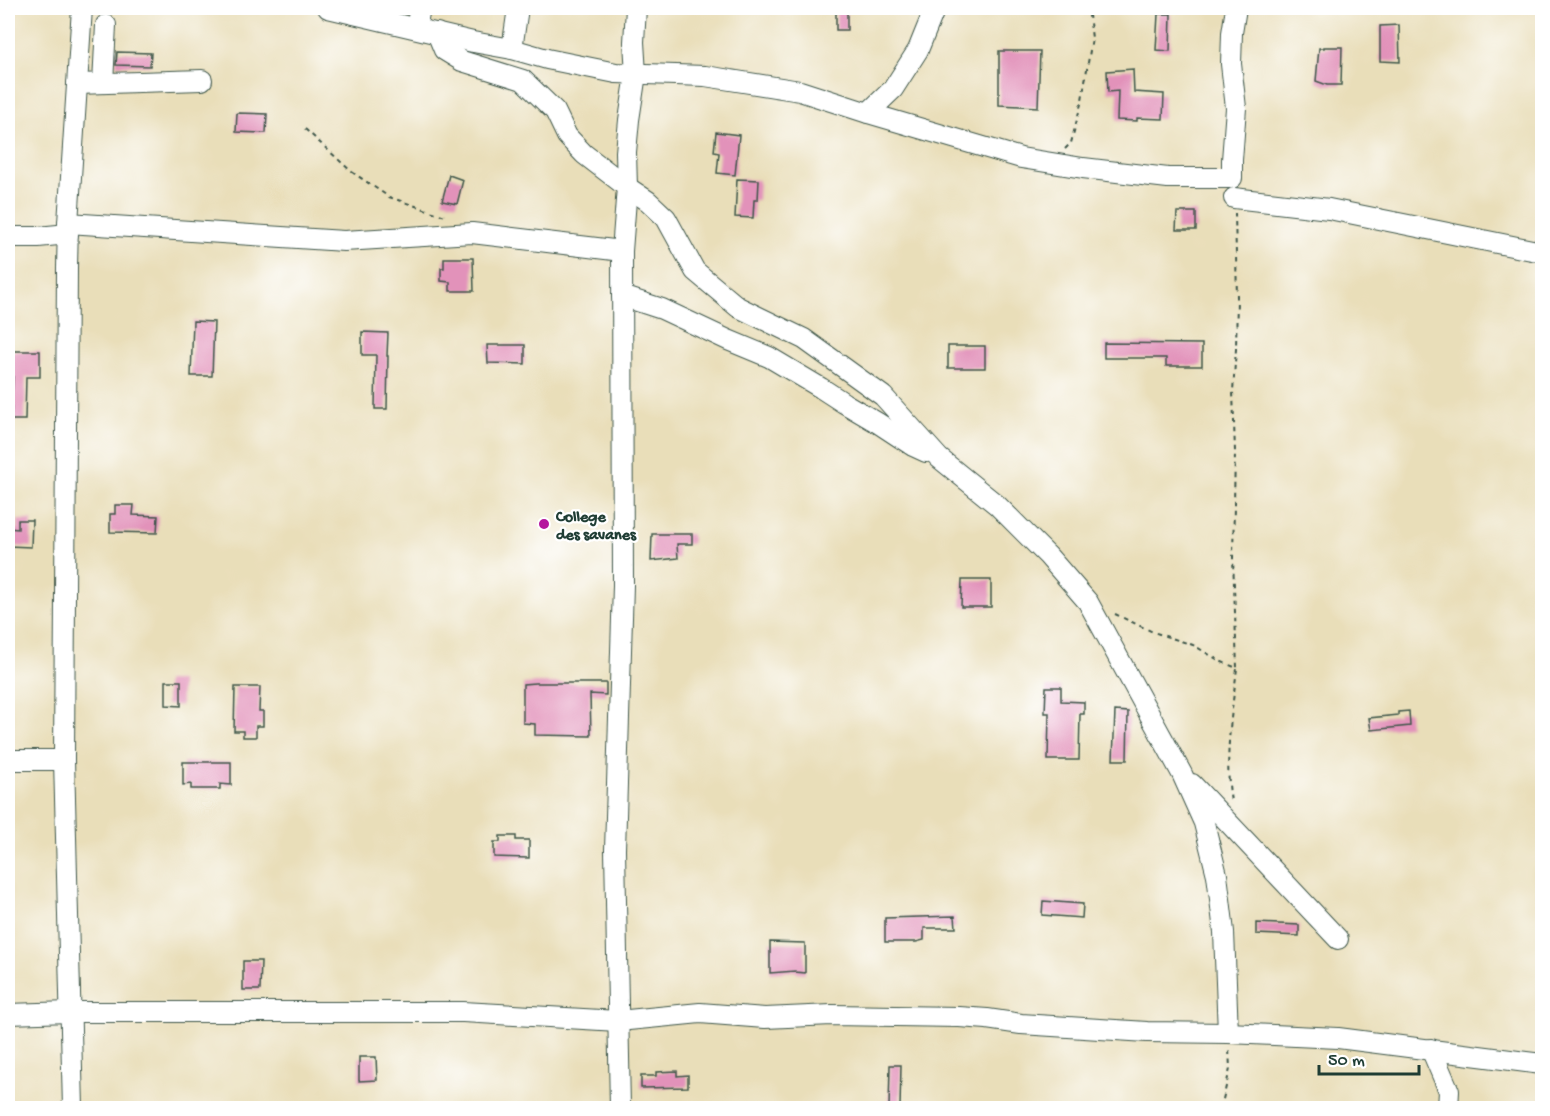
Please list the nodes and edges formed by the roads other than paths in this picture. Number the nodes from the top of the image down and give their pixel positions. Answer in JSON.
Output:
{"nodes":[{"id":1,"x":82,"y":8,"type":"edge"},
{"id":2,"x":328,"y":8,"type":"edge"},
{"id":3,"x":420,"y":8,"type":"edge"},
{"id":4,"x":518,"y":8,"type":"edge"},
{"id":5,"x":636,"y":8,"type":"edge"},
{"id":6,"x":935,"y":8,"type":"edge"},
{"id":7,"x":1236,"y":8,"type":"edge"},
{"id":8,"x":106,"y":25,"type":"dead end"},
{"id":9,"x":416,"y":27,"type":"junction"},
{"id":10,"x":436,"y":33,"type":"junction"},
{"id":11,"x":512,"y":49,"type":"junction"},
{"id":12,"x":636,"y":74,"type":"junction"},
{"id":13,"x":202,"y":80,"type":"dead end"},
{"id":14,"x":103,"y":83,"type":"junction"},
{"id":15,"x":77,"y":84,"type":"junction"},
{"id":16,"x":868,"y":113,"type":"junction"},
{"id":17,"x":627,"y":187,"type":"junction"},
{"id":18,"x":1234,"y":198,"type":"road end"},
{"id":19,"x":68,"y":229,"type":"junction"},
{"id":20,"x":8,"y":237,"type":"edge"},
{"id":21,"x":622,"y":251,"type":"junction"},
{"id":22,"x":1542,"y":252,"type":"edge"},
{"id":23,"x":622,"y":297,"type":"junction"},
{"id":24,"x":939,"y":458,"type":"junction"},
{"id":25,"x":8,"y":760,"type":"edge"},
{"id":26,"x":64,"y":760,"type":"junction"},
{"id":27,"x":1182,"y":774,"type":"junction"},
{"id":28,"x":1338,"y":939,"type":"dead end"},
{"id":29,"x":70,"y":1012,"type":"junction"},
{"id":30,"x":8,"y":1014,"type":"edge"},
{"id":31,"x":618,"y":1021,"type":"junction"},
{"id":32,"x":1228,"y":1033,"type":"junction"},
{"id":33,"x":1431,"y":1049,"type":"junction"},
{"id":34,"x":1542,"y":1064,"type":"edge"},
{"id":35,"x":73,"y":1108,"type":"edge"},
{"id":36,"x":620,"y":1108,"type":"edge"},
{"id":37,"x":1448,"y":1108,"type":"edge"}],
"edges":[{"from":1,"to":15,"type":"street"},
{"from":2,"to":9,"type":"street"},
{"from":3,"to":9,"type":"street"},
{"from":4,"to":11,"type":"street"},
{"from":5,"to":12,"type":"street"},
{"from":6,"to":16,"type":"street"},
{"from":7,"to":16,"type":"street"},
{"from":8,"to":14,"type":"street"},
{"from":9,"to":10,"type":"street"},
{"from":10,"to":11,"type":"street"},
{"from":10,"to":17,"type":"street"},
{"from":11,"to":12,"type":"street"},
{"from":12,"to":16,"type":"street"},
{"from":12,"to":17,"type":"street"},
{"from":13,"to":14,"type":"street"},
{"from":14,"to":15,"type":"street"},
{"from":15,"to":19,"type":"street"},
{"from":17,"to":21,"type":"street"},
{"from":17,"to":24,"type":"street"},
{"from":18,"to":22,"type":"street"},
{"from":19,"to":20,"type":"street"},
{"from":19,"to":21,"type":"street"},
{"from":19,"to":26,"type":"street"},
{"from":21,"to":23,"type":"street"},
{"from":23,"to":24,"type":"street"},
{"from":23,"to":31,"type":"street"},
{"from":24,"to":27,"type":"street"},
{"from":25,"to":26,"type":"street"},
{"from":26,"to":29,"type":"street"},
{"from":27,"to":28,"type":"street"},
{"from":27,"to":32,"type":"street"},
{"from":29,"to":30,"type":"street"},
{"from":29,"to":31,"type":"street"},
{"from":29,"to":35,"type":"street"},
{"from":31,"to":32,"type":"street"},
{"from":31,"to":36,"type":"street"},
{"from":32,"to":33,"type":"street"},
{"from":33,"to":34,"type":"street"},
{"from":33,"to":37,"type":"street"}]}
